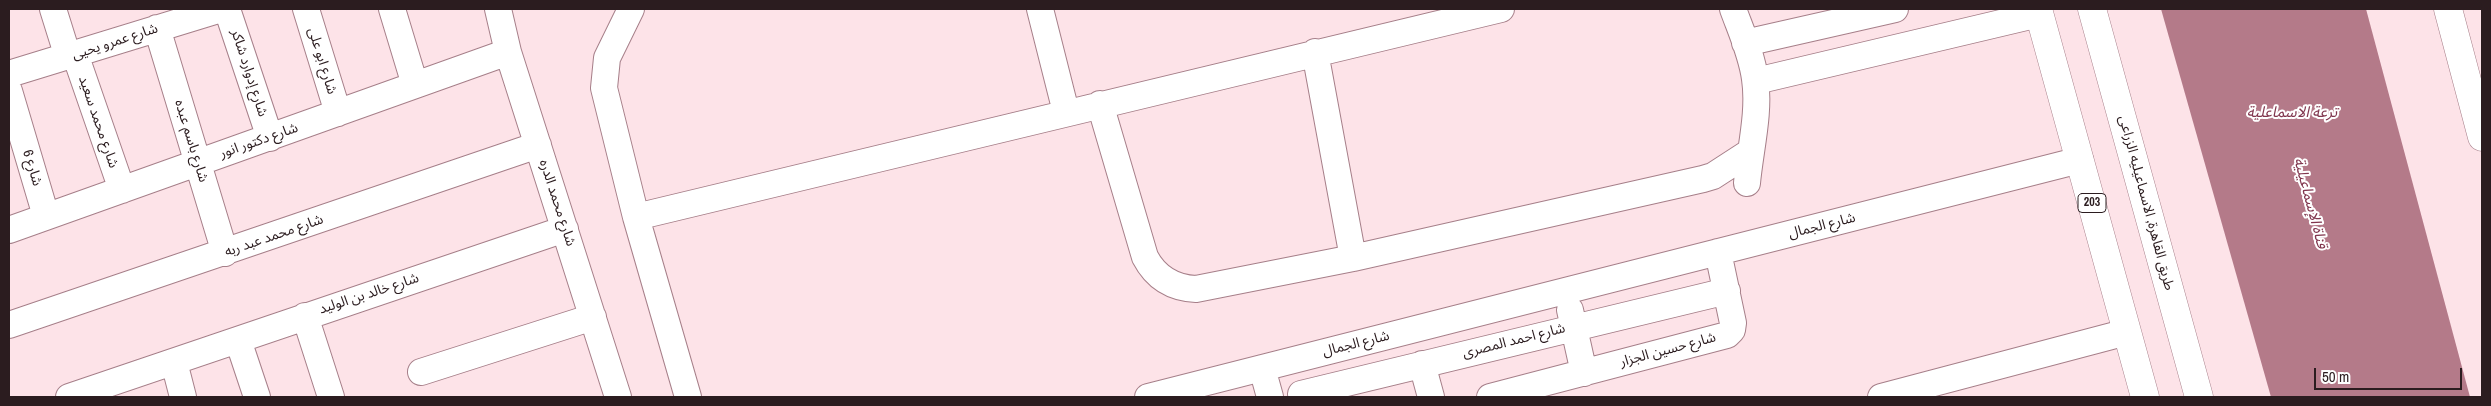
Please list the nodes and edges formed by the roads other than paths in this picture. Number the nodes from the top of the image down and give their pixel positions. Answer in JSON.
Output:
{"nodes":[{"id":1,"x":53,"y":9,"type":"edge"},
{"id":2,"x":221,"y":9,"type":"edge"},
{"id":3,"x":227,"y":9,"type":"edge"},
{"id":4,"x":306,"y":9,"type":"edge"},
{"id":5,"x":392,"y":9,"type":"edge"},
{"id":6,"x":498,"y":9,"type":"edge"},
{"id":7,"x":631,"y":9,"type":"edge"},
{"id":8,"x":1040,"y":9,"type":"edge"},
{"id":9,"x":1501,"y":9,"type":"edge"},
{"id":10,"x":1733,"y":9,"type":"edge"},
{"id":11,"x":1895,"y":9,"type":"edge"},
{"id":12,"x":2092,"y":9,"type":"edge"},
{"id":13,"x":2448,"y":9,"type":"edge"},
{"id":14,"x":2039,"y":11,"type":"edge"},
{"id":15,"x":151,"y":23,"type":"edge"},
{"id":16,"x":1745,"y":43,"type":"junction"},
{"id":17,"x":508,"y":52,"type":"junction"},
{"id":18,"x":1315,"y":52,"type":"junction"},
{"id":19,"x":72,"y":56,"type":"junction"},
{"id":20,"x":9,"y":74,"type":"edge"},
{"id":21,"x":1756,"y":81,"type":"junction"},
{"id":22,"x":415,"y":85,"type":"junction"},
{"id":23,"x":9,"y":91,"type":"edge"},
{"id":24,"x":1100,"y":104,"type":"junction"},
{"id":25,"x":1066,"y":112,"type":"junction"},
{"id":26,"x":338,"y":113,"type":"junction"},
{"id":27,"x":2482,"y":137,"type":"edge"},
{"id":28,"x":270,"y":138,"type":"junction"},
{"id":29,"x":538,"y":145,"type":"junction"},
{"id":30,"x":1750,"y":152,"type":"junction"},
{"id":31,"x":2080,"y":160,"type":"junction"},
{"id":32,"x":198,"y":163,"type":"junction"},
{"id":33,"x":1746,"y":183,"type":"dead end"},
{"id":34,"x":122,"y":190,"type":"junction"},
{"id":35,"x":46,"y":216,"type":"junction"},
{"id":36,"x":636,"y":217,"type":"junction"},
{"id":37,"x":565,"y":229,"type":"junction"},
{"id":38,"x":9,"y":230,"type":"edge"},
{"id":39,"x":1718,"y":252,"type":"junction"},
{"id":40,"x":225,"y":253,"type":"junction"},
{"id":41,"x":1353,"y":258,"type":"junction"},
{"id":42,"x":1565,"y":291,"type":"junction"},
{"id":43,"x":1727,"y":291,"type":"junction"},
{"id":44,"x":1491,"y":310,"type":"junction"},
{"id":45,"x":305,"y":316,"type":"junction"},
{"id":46,"x":593,"y":316,"type":"junction"},
{"id":47,"x":9,"y":325,"type":"edge"},
{"id":48,"x":1574,"y":326,"type":"junction"},
{"id":49,"x":2127,"y":332,"type":"junction"},
{"id":50,"x":238,"y":340,"type":"junction"},
{"id":51,"x":1498,"y":345,"type":"junction"},
{"id":52,"x":174,"y":362,"type":"junction"},
{"id":53,"x":1422,"y":364,"type":"junction"},
{"id":54,"x":1262,"y":368,"type":"junction"},
{"id":55,"x":421,"y":372,"type":"dead end"},
{"id":56,"x":1584,"y":372,"type":"junction"},
{"id":57,"x":1301,"y":394,"type":"dead end"},
{"id":58,"x":69,"y":397,"type":"edge"},
{"id":59,"x":183,"y":397,"type":"edge"},
{"id":60,"x":257,"y":397,"type":"edge"},
{"id":61,"x":331,"y":397,"type":"edge"},
{"id":62,"x":618,"y":397,"type":"edge"},
{"id":63,"x":688,"y":397,"type":"edge"},
{"id":64,"x":1148,"y":397,"type":"edge"},
{"id":65,"x":1270,"y":397,"type":"edge"},
{"id":66,"x":1431,"y":397,"type":"edge"},
{"id":67,"x":1490,"y":397,"type":"edge"},
{"id":68,"x":1881,"y":397,"type":"edge"},
{"id":69,"x":2145,"y":397,"type":"edge"},
{"id":70,"x":2199,"y":397,"type":"edge"}],
"edges":[{"from":1,"to":19,"type":"street","name":"شارع محمد سعيد"},
{"from":2,"to":15,"type":"street","name":"شارع عمرو يحيى"},
{"from":3,"to":28,"type":"street","name":"شارع إدوارد شاكر"},
{"from":4,"to":26,"type":"street","name":"شارع ابو على"},
{"from":5,"to":22,"type":"street"},
{"from":6,"to":17,"type":"street","name":"شارع محمد الدره"},
{"from":7,"to":36,"type":"street"},
{"from":8,"to":25,"type":"street"},
{"from":9,"to":18,"type":"street"},
{"from":10,"to":16,"type":"street"},
{"from":11,"to":16,"type":"street"},
{"from":12,"to":70,"type":"main road","name":"طريق القاهرة, الاسماعيليه الزراعى"},
{"from":13,"to":27,"type":"main road"},
{"from":14,"to":21,"type":"street"},
{"from":14,"to":31,"type":"main road","number":"203"},
{"from":15,"to":19,"type":"street","name":"شارع عمرو يحيى"},
{"from":15,"to":32,"type":"street","name":"شارع باسم عبده"},
{"from":16,"to":21,"type":"street"},
{"from":17,"to":22,"type":"street","name":"شارع دكتور انور"},
{"from":17,"to":29,"type":"street","name":"شارع محمد الدره"},
{"from":18,"to":24,"type":"street"},
{"from":18,"to":41,"type":"street"},
{"from":19,"to":20,"type":"street","name":"شارع عمرو يحيى"},
{"from":19,"to":34,"type":"street","name":"شارع محمد سعيد"},
{"from":21,"to":30,"type":"street"},
{"from":22,"to":26,"type":"street","name":"شارع دكتور انور"},
{"from":23,"to":35,"type":"street","name":"شارع 6"},
{"from":24,"to":25,"type":"street"},
{"from":24,"to":41,"type":"street"},
{"from":25,"to":36,"type":"street"},
{"from":26,"to":28,"type":"street","name":"شارع دكتور انور"},
{"from":28,"to":32,"type":"street","name":"شارع دكتور انور"},
{"from":29,"to":37,"type":"street","name":"شارع محمد الدره"},
{"from":29,"to":40,"type":"street","name":"شارع محمد عبد ربه"},
{"from":30,"to":33,"type":"street"},
{"from":30,"to":41,"type":"street"},
{"from":31,"to":39,"type":"street","name":"شارع الجمال"},
{"from":31,"to":49,"type":"main road","number":"203"},
{"from":32,"to":34,"type":"street","name":"شارع دكتور انور"},
{"from":32,"to":40,"type":"street","name":"شارع باسم عبده"},
{"from":34,"to":35,"type":"street","name":"شارع دكتور انور"},
{"from":35,"to":38,"type":"street","name":"شارع دكتور انور"},
{"from":36,"to":63,"type":"street"},
{"from":37,"to":45,"type":"street","name":"شارع خالد بن الوليد"},
{"from":37,"to":46,"type":"street","name":"شارع محمد الدره"},
{"from":39,"to":42,"type":"street","name":"شارع الجمال"},
{"from":39,"to":43,"type":"street","name":"شارع حسين الجزار"},
{"from":40,"to":47,"type":"street","name":"شارع محمد عبد ربه"},
{"from":42,"to":44,"type":"street","name":"شارع الجمال"},
{"from":42,"to":48,"type":"street"},
{"from":43,"to":48,"type":"street","name":"شارع احمد المصرى"},
{"from":43,"to":56,"type":"street","name":"شارع حسين الجزار"},
{"from":44,"to":51,"type":"street"},
{"from":44,"to":54,"type":"street","name":"شارع الجمال"},
{"from":45,"to":50,"type":"street","name":"شارع خالد بن الوليد"},
{"from":45,"to":61,"type":"street"},
{"from":46,"to":55,"type":"street"},
{"from":46,"to":62,"type":"street","name":"شارع محمد الدره"},
{"from":48,"to":51,"type":"street","name":"شارع احمد المصرى"},
{"from":48,"to":56,"type":"street"},
{"from":49,"to":68,"type":"street"},
{"from":49,"to":69,"type":"main road","number":"203"},
{"from":50,"to":52,"type":"street","name":"شارع خالد بن الوليد"},
{"from":50,"to":60,"type":"street"},
{"from":51,"to":53,"type":"street","name":"شارع احمد المصرى"},
{"from":52,"to":58,"type":"street","name":"شارع خالد بن الوليد"},
{"from":52,"to":59,"type":"street"},
{"from":53,"to":57,"type":"street","name":"شارع احمد المصرى"},
{"from":53,"to":66,"type":"street"},
{"from":54,"to":64,"type":"street","name":"شارع الجمال"},
{"from":54,"to":65,"type":"street"},
{"from":56,"to":67,"type":"street","name":"شارع حسين الجزار"}]}
